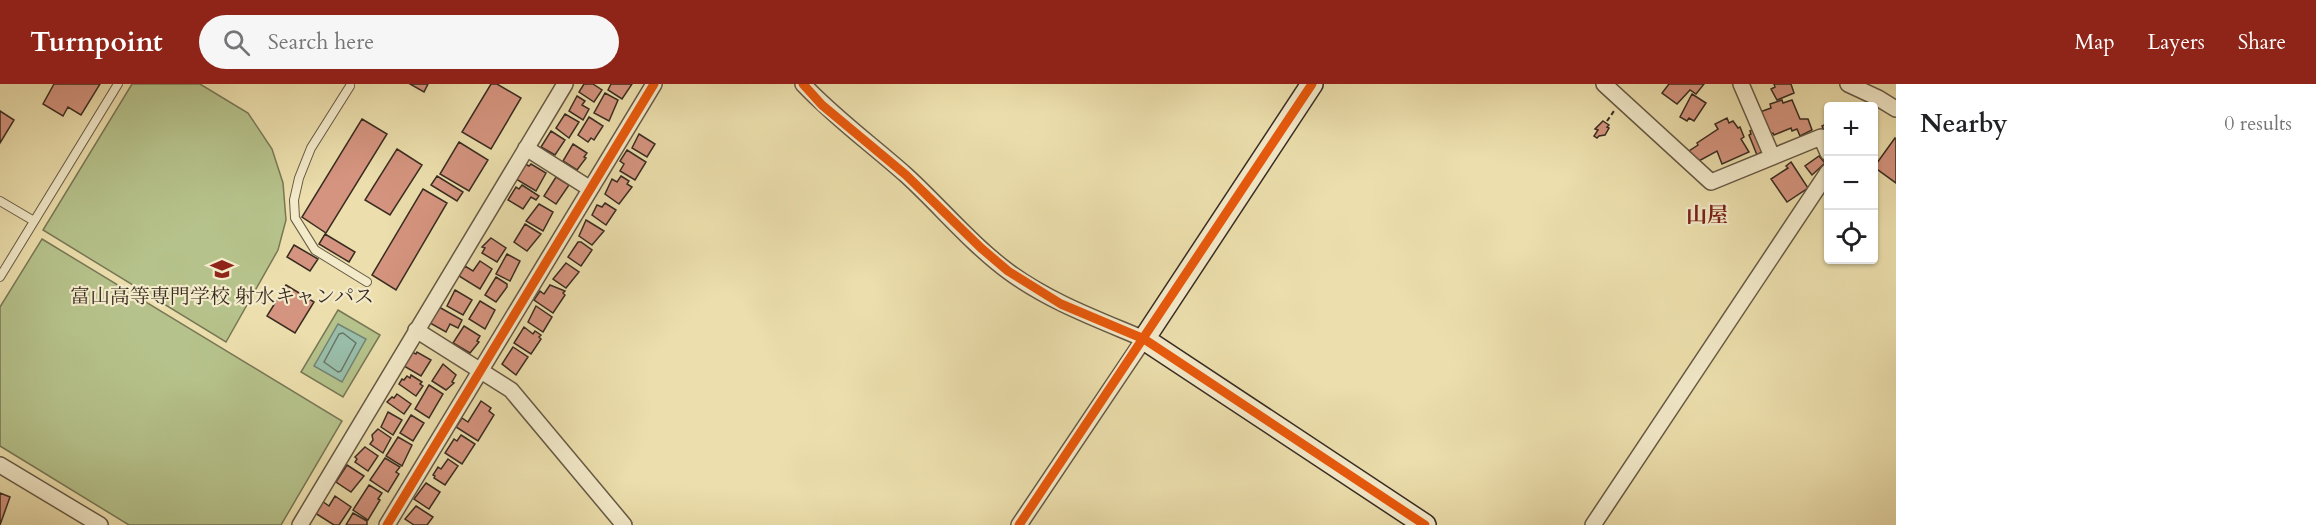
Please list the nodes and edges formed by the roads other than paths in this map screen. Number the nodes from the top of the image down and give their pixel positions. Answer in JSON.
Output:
{"nodes":[{"id":1,"x":118,"y":84,"type":"edge"},
{"id":2,"x":350,"y":84,"type":"edge"},
{"id":3,"x":564,"y":84,"type":"edge"},
{"id":4,"x":654,"y":84,"type":"edge"},
{"id":5,"x":803,"y":84,"type":"edge"},
{"id":6,"x":1312,"y":84,"type":"edge"},
{"id":7,"x":1604,"y":84,"type":"edge"},
{"id":8,"x":1741,"y":84,"type":"edge"},
{"id":9,"x":1848,"y":84,"type":"edge"},
{"id":10,"x":1875,"y":102,"type":"edge"},
{"id":11,"x":1878,"y":103,"type":"edge"},
{"id":12,"x":1896,"y":109,"type":"edge"},
{"id":13,"x":1824,"y":144,"type":"edge"},
{"id":14,"x":526,"y":148,"type":"junction"},
{"id":15,"x":1772,"y":156,"type":"junction"},
{"id":16,"x":1824,"y":178,"type":"edge"},
{"id":17,"x":589,"y":188,"type":"junction"},
{"id":18,"x":0,"y":201,"type":"edge"},
{"id":19,"x":34,"y":221,"type":"junction"},
{"id":20,"x":0,"y":277,"type":"edge"},
{"id":21,"x":367,"y":282,"type":"dead end"},
{"id":22,"x":416,"y":330,"type":"junction"},
{"id":23,"x":1137,"y":336,"type":"junction"},
{"id":24,"x":480,"y":371,"type":"junction"},
{"id":25,"x":0,"y":465,"type":"edge"},
{"id":26,"x":100,"y":525,"type":"edge"},
{"id":27,"x":300,"y":525,"type":"edge"},
{"id":28,"x":387,"y":525,"type":"edge"},
{"id":29,"x":624,"y":525,"type":"edge"},
{"id":30,"x":1019,"y":525,"type":"edge"},
{"id":31,"x":1425,"y":525,"type":"edge"},
{"id":32,"x":1593,"y":525,"type":"edge"}],
"edges":[{"from":1,"to":19,"type":"lane"},
{"from":2,"to":21,"type":"lane"},
{"from":3,"to":14,"type":"street"},
{"from":4,"to":17,"type":"street"},
{"from":5,"to":23,"type":"street"},
{"from":6,"to":23,"type":"street"},
{"from":7,"to":15,"type":"street"},
{"from":8,"to":15,"type":"street"},
{"from":9,"to":10,"type":"street"},
{"from":11,"to":12,"type":"street"},
{"from":13,"to":15,"type":"street"},
{"from":14,"to":17,"type":"street"},
{"from":14,"to":22,"type":"street"},
{"from":16,"to":32,"type":"street"},
{"from":17,"to":24,"type":"street"},
{"from":18,"to":19,"type":"lane"},
{"from":19,"to":20,"type":"lane"},
{"from":22,"to":24,"type":"street"},
{"from":22,"to":27,"type":"street"},
{"from":23,"to":30,"type":"street"},
{"from":23,"to":31,"type":"street"},
{"from":24,"to":28,"type":"street"},
{"from":24,"to":29,"type":"street"},
{"from":25,"to":26,"type":"street"}]}
